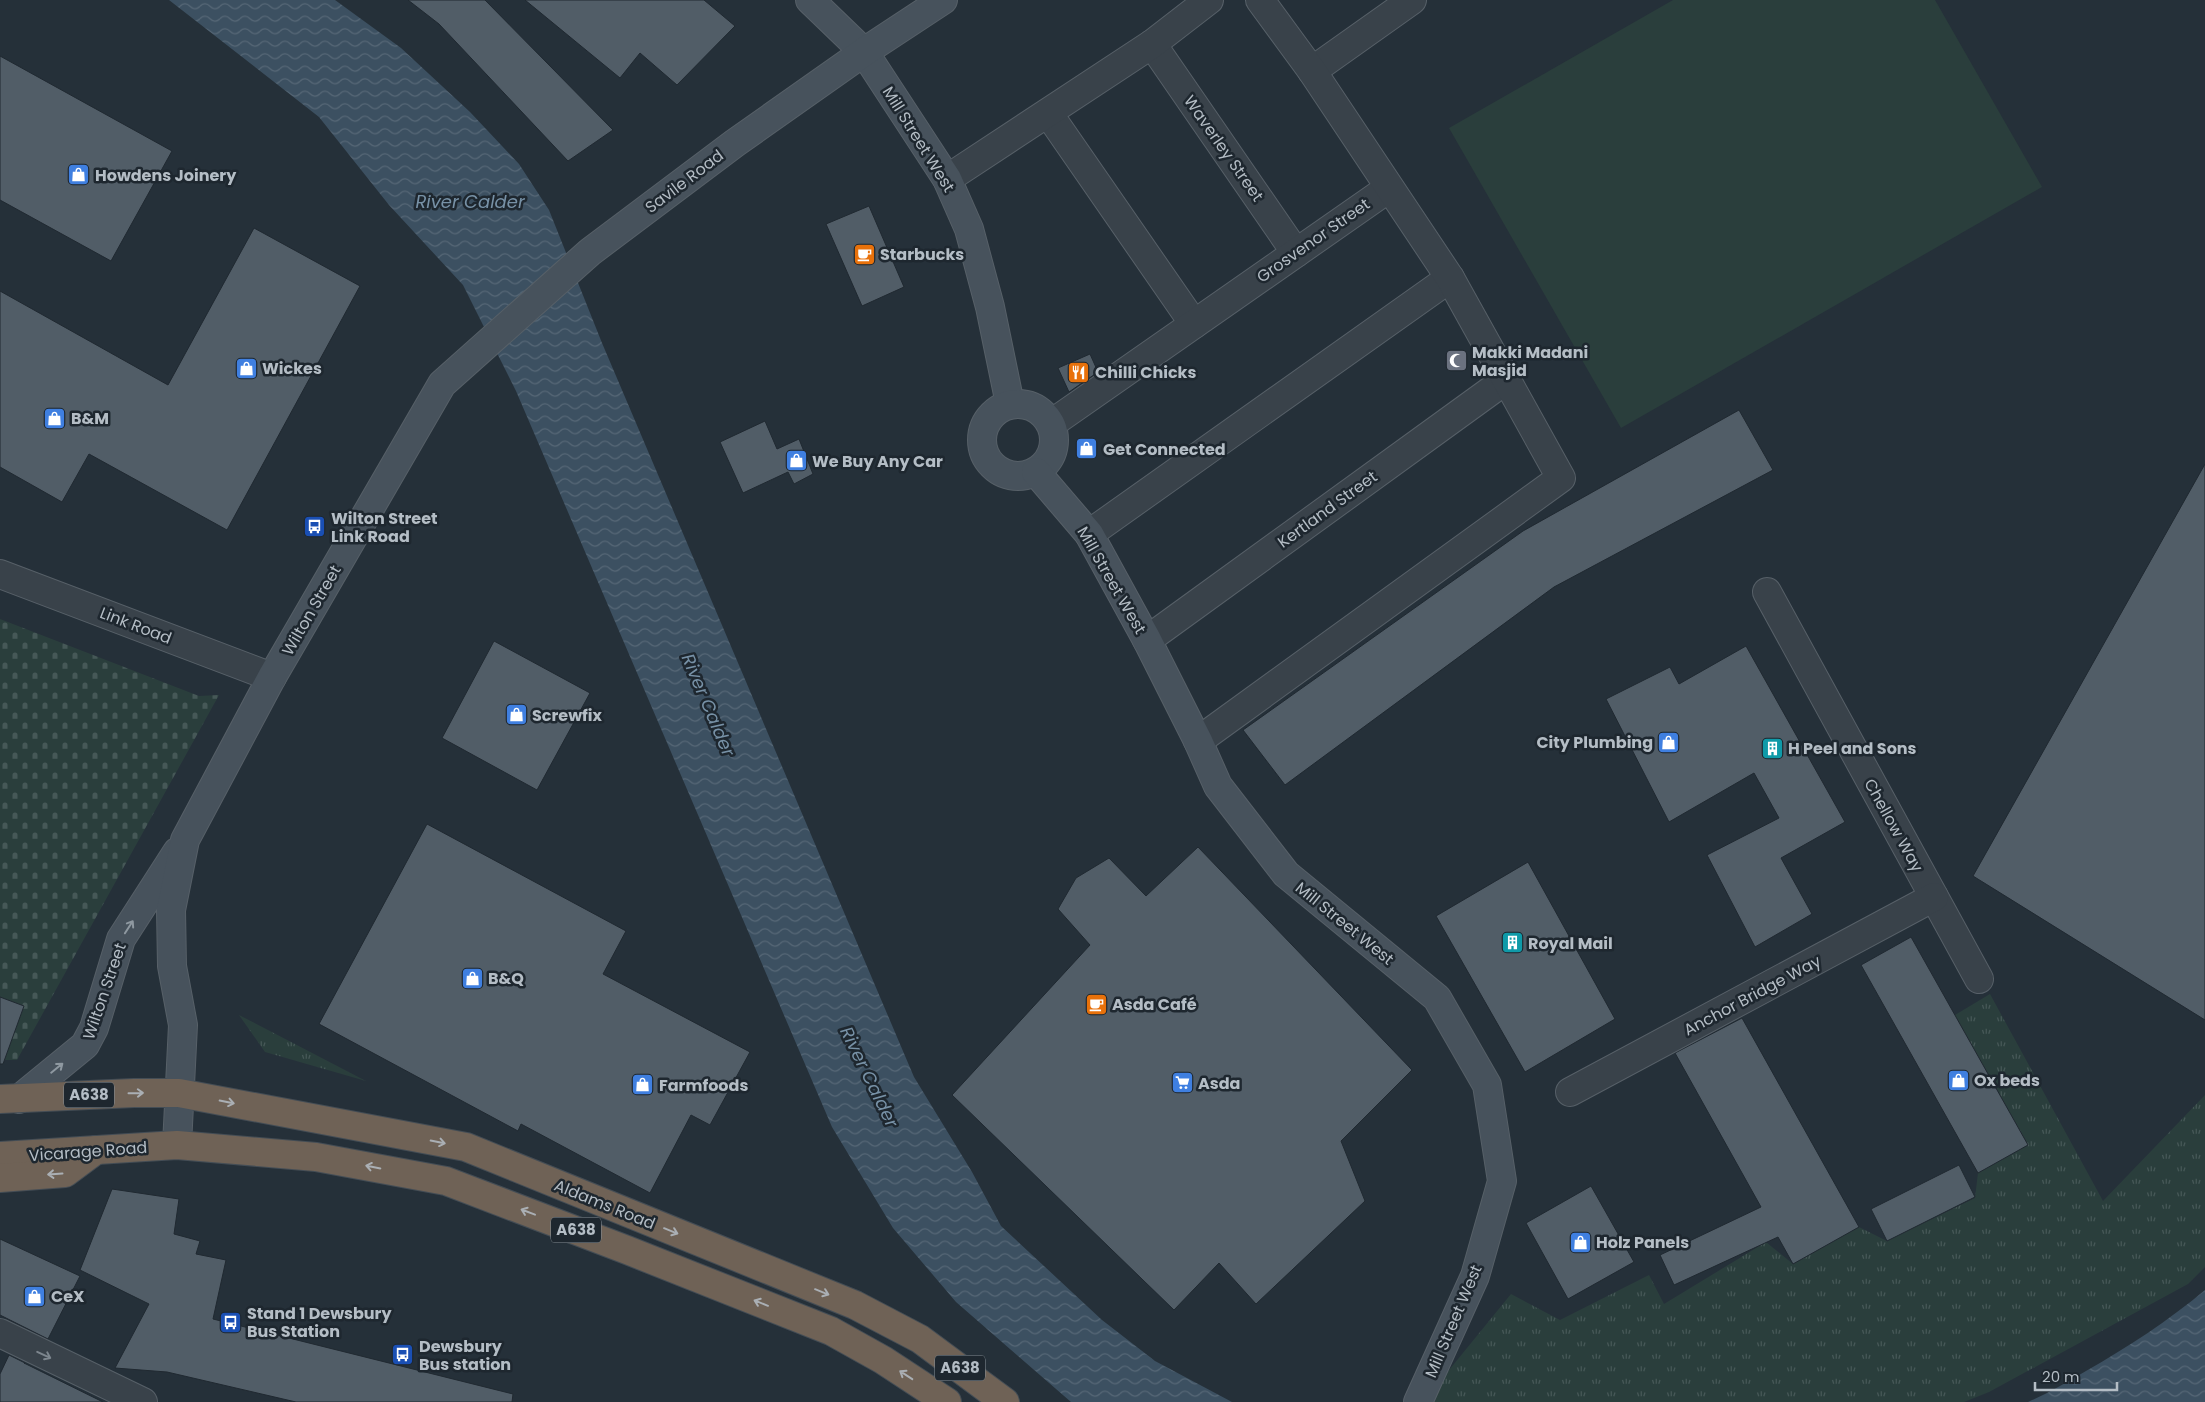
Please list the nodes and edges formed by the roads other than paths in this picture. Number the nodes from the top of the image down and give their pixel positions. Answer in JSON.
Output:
{"nodes":[{"id":1,"x":810,"y":0,"type":"edge"},
{"id":2,"x":943,"y":0,"type":"edge"},
{"id":3,"x":1209,"y":0,"type":"edge"},
{"id":4,"x":1260,"y":0,"type":"edge"},
{"id":5,"x":1412,"y":0,"type":"edge"},
{"id":6,"x":1152,"y":44,"type":"junction"},
{"id":7,"x":864,"y":52,"type":"junction"},
{"id":8,"x":1312,"y":71,"type":"junction"},
{"id":9,"x":1048,"y":112,"type":"junction"},
{"id":10,"x":947,"y":179,"type":"junction"},
{"id":11,"x":1389,"y":188,"type":"junction"},
{"id":12,"x":1296,"y":253,"type":"junction"},
{"id":13,"x":1450,"y":278,"type":"junction"},
{"id":14,"x":1194,"y":324,"type":"junction"},
{"id":15,"x":1507,"y":379,"type":"junction"},
{"id":16,"x":442,"y":384,"type":"joint"},
{"id":17,"x":1010,"y":404,"type":"junction"},
{"id":18,"x":1051,"y":424,"type":"junction"},
{"id":19,"x":1036,"y":472,"type":"junction"},
{"id":20,"x":1089,"y":534,"type":"junction"},
{"id":21,"x":0,"y":574,"type":"edge"},
{"id":22,"x":1767,"y":592,"type":"dead end"},
{"id":23,"x":1147,"y":640,"type":"junction"},
{"id":24,"x":272,"y":677,"type":"junction"},
{"id":25,"x":1198,"y":741,"type":"junction"},
{"id":26,"x":185,"y":840,"type":"junction"},
{"id":27,"x":1934,"y":897,"type":"junction"},
{"id":28,"x":1979,"y":979,"type":"dead end"},
{"id":29,"x":1570,"y":1092,"type":"dead end"},
{"id":30,"x":179,"y":1093,"type":"junction"},
{"id":31,"x":10,"y":1099,"type":"edge"},
{"id":32,"x":177,"y":1145,"type":"junction"},
{"id":33,"x":96,"y":1150,"type":"junction"},
{"id":34,"x":0,"y":1156,"type":"edge"},
{"id":35,"x":0,"y":1178,"type":"edge"},
{"id":36,"x":0,"y":1334,"type":"edge"},
{"id":37,"x":1003,"y":1400,"type":"edge"},
{"id":38,"x":143,"y":1402,"type":"edge"},
{"id":39,"x":947,"y":1402,"type":"edge"},
{"id":40,"x":1418,"y":1402,"type":"edge"}],
"edges":[{"from":1,"to":7,"type":"street","name":"Mill Street West"},
{"from":2,"to":7,"type":"street","name":"Savile Road"},
{"from":3,"to":6,"type":"street"},
{"from":4,"to":8,"type":"street"},
{"from":5,"to":8,"type":"street"},
{"from":6,"to":9,"type":"street"},
{"from":6,"to":12,"type":"street","name":"Waverley Street"},
{"from":7,"to":10,"type":"street","name":"Mill Street West"},
{"from":7,"to":16,"type":"street","name":"Savile Road"},
{"from":8,"to":11,"type":"street"},
{"from":9,"to":10,"type":"street"},
{"from":9,"to":14,"type":"street"},
{"from":10,"to":17,"type":"street","name":"Mill Street West"},
{"from":11,"to":12,"type":"street","name":"Grosvenor Street"},
{"from":11,"to":13,"type":"street"},
{"from":12,"to":14,"type":"street","name":"Grosvenor Street"},
{"from":13,"to":15,"type":"street"},
{"from":13,"to":20,"type":"street"},
{"from":14,"to":18,"type":"street","name":"Grosvenor Street"},
{"from":15,"to":23,"type":"street","name":"Kertland Street"},
{"from":15,"to":25,"type":"street"},
{"from":16,"to":24,"type":"street","name":"Wilton Street"},
{"from":17,"to":18,"type":"street"},
{"from":17,"to":19,"type":"street"},
{"from":18,"to":19,"type":"street"},
{"from":19,"to":20,"type":"street","name":"Mill Street West"},
{"from":20,"to":23,"type":"street","name":"Mill Street West"},
{"from":21,"to":24,"type":"street","name":"Link Road"},
{"from":22,"to":27,"type":"street","name":"Chellow Way"},
{"from":23,"to":25,"type":"street","name":"Mill Street West"},
{"from":24,"to":26,"type":"street","name":"Wilton Street"},
{"from":25,"to":40,"type":"street","name":"Mill Street West"},
{"from":26,"to":30,"type":"street","name":"Wilton Street"},
{"from":31,"to":26,"type":"street","name":"Wilton Street","one_way":true},
{"from":27,"to":28,"type":"street","name":"Chellow Way"},
{"from":27,"to":29,"type":"street","name":"Anchor Bridge Way"},
{"from":31,"to":30,"type":"highway","number":"A638","one_way":true},
{"from":30,"to":32,"type":"street","name":"Wilton Street"},
{"from":30,"to":37,"type":"highway","name":"Aldams Road","number":"A638","one_way":true},
{"from":32,"to":33,"type":"highway","name":"Vicarage Road","number":"A638"},
{"from":39,"to":32,"type":"highway","number":"A638","one_way":true},
{"from":33,"to":34,"type":"highway","name":"Vicarage Road","number":"A638"},
{"from":33,"to":35,"type":"highway","one_way":true},
{"from":36,"to":38,"type":"street","one_way":true}]}
